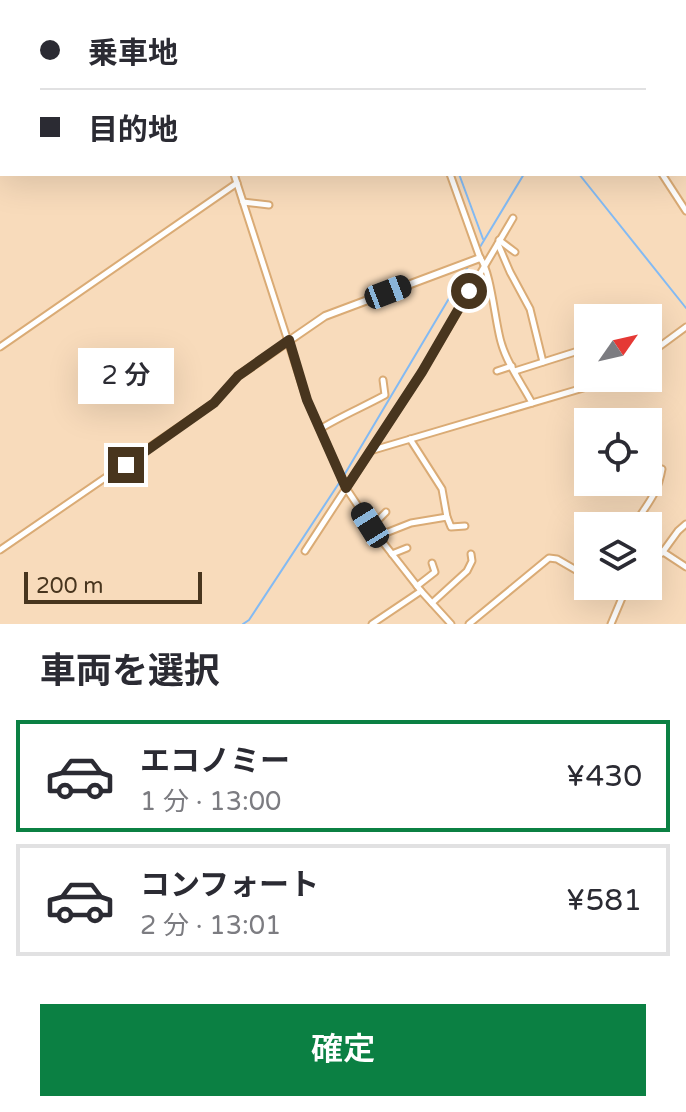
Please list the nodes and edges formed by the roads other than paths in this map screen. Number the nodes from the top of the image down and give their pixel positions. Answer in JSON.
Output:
{"nodes":[{"id":1,"x":235,"y":176,"type":"edge"},
{"id":2,"x":451,"y":176,"type":"edge"},
{"id":3,"x":663,"y":176,"type":"edge"},
{"id":4,"x":237,"y":183,"type":"junction"},
{"id":5,"x":243,"y":202,"type":"junction"},
{"id":6,"x":269,"y":205,"type":"dead end"},
{"id":7,"x":686,"y":211,"type":"edge"},
{"id":8,"x":513,"y":218,"type":"dead end"},
{"id":9,"x":498,"y":242,"type":"junction"},
{"id":10,"x":515,"y":252,"type":"dead end"},
{"id":11,"x":480,"y":258,"type":"junction"},
{"id":12,"x":516,"y":262,"type":"dead end"},
{"id":13,"x":485,"y":264,"type":"junction"},
{"id":14,"x":510,"y":272,"type":"junction"},
{"id":15,"x":686,"y":327,"type":"edge"},
{"id":16,"x":289,"y":340,"type":"junction"},
{"id":17,"x":662,"y":345,"type":"edge"},
{"id":18,"x":0,"y":347,"type":"edge"},
{"id":19,"x":574,"y":352,"type":"edge"},
{"id":20,"x":543,"y":362,"type":"junction"},
{"id":21,"x":514,"y":368,"type":"junction"},
{"id":22,"x":497,"y":371,"type":"dead end"},
{"id":23,"x":238,"y":376,"type":"joint"},
{"id":24,"x":383,"y":380,"type":"dead end"},
{"id":25,"x":574,"y":391,"type":"edge"},
{"id":26,"x":532,"y":403,"type":"junction"},
{"id":27,"x":320,"y":429,"type":"junction"},
{"id":28,"x":410,"y":439,"type":"junction"},
{"id":29,"x":369,"y":452,"type":"junction"},
{"id":30,"x":346,"y":488,"type":"junction"},
{"id":31,"x":386,"y":512,"type":"dead end"},
{"id":32,"x":447,"y":517,"type":"junction"},
{"id":33,"x":686,"y":524,"type":"edge"},
{"id":34,"x":465,"y":526,"type":"dead end"},
{"id":35,"x":371,"y":527,"type":"junction"},
{"id":36,"x":378,"y":536,"type":"junction"},
{"id":37,"x":407,"y":548,"type":"dead end"},
{"id":38,"x":0,"y":550,"type":"edge"},
{"id":39,"x":305,"y":551,"type":"dead end"},
{"id":40,"x":662,"y":553,"type":"joint"},
{"id":41,"x":392,"y":554,"type":"junction"},
{"id":42,"x":471,"y":554,"type":"dead end"},
{"id":43,"x":432,"y":563,"type":"dead end"},
{"id":44,"x":686,"y":567,"type":"edge"},
{"id":45,"x":574,"y":569,"type":"edge"},
{"id":46,"x":419,"y":588,"type":"junction"},
{"id":47,"x":620,"y":600,"type":"edge"},
{"id":48,"x":432,"y":603,"type":"junction"},
{"id":49,"x":372,"y":624,"type":"edge"},
{"id":50,"x":451,"y":624,"type":"edge"},
{"id":51,"x":469,"y":624,"type":"edge"},
{"id":52,"x":610,"y":624,"type":"edge"}],
"edges":[{"from":1,"to":4,"type":"street"},
{"from":2,"to":11,"type":"street"},
{"from":3,"to":7,"type":"street"},
{"from":4,"to":5,"type":"street"},
{"from":4,"to":18,"type":"street"},
{"from":5,"to":6,"type":"street"},
{"from":5,"to":16,"type":"street"},
{"from":8,"to":9,"type":"street"},
{"from":9,"to":10,"type":"street"},
{"from":9,"to":13,"type":"street"},
{"from":9,"to":14,"type":"street"},
{"from":11,"to":13,"type":"street"},
{"from":11,"to":16,"type":"street"},
{"from":12,"to":14,"type":"street"},
{"from":13,"to":21,"type":"street"},
{"from":13,"to":29,"type":"street"},
{"from":14,"to":20,"type":"street"},
{"from":15,"to":17,"type":"street"},
{"from":16,"to":23,"type":"street"},
{"from":16,"to":27,"type":"street"},
{"from":19,"to":20,"type":"street"},
{"from":20,"to":21,"type":"street"},
{"from":21,"to":22,"type":"street"},
{"from":21,"to":26,"type":"street"},
{"from":23,"to":38,"type":"street"},
{"from":24,"to":27,"type":"street"},
{"from":25,"to":26,"type":"street"},
{"from":26,"to":28,"type":"street"},
{"from":27,"to":30,"type":"street"},
{"from":28,"to":29,"type":"street"},
{"from":28,"to":32,"type":"street"},
{"from":29,"to":30,"type":"street"},
{"from":30,"to":35,"type":"street"},
{"from":30,"to":39,"type":"street"},
{"from":31,"to":35,"type":"street"},
{"from":32,"to":34,"type":"street"},
{"from":32,"to":36,"type":"street"},
{"from":33,"to":40,"type":"street"},
{"from":35,"to":36,"type":"street"},
{"from":36,"to":41,"type":"street"},
{"from":37,"to":41,"type":"street"},
{"from":40,"to":44,"type":"street"},
{"from":41,"to":46,"type":"street"},
{"from":42,"to":48,"type":"street"},
{"from":43,"to":46,"type":"street"},
{"from":45,"to":51,"type":"street"},
{"from":46,"to":48,"type":"street"},
{"from":46,"to":49,"type":"street"},
{"from":47,"to":52,"type":"street"},
{"from":48,"to":50,"type":"street"}]}
